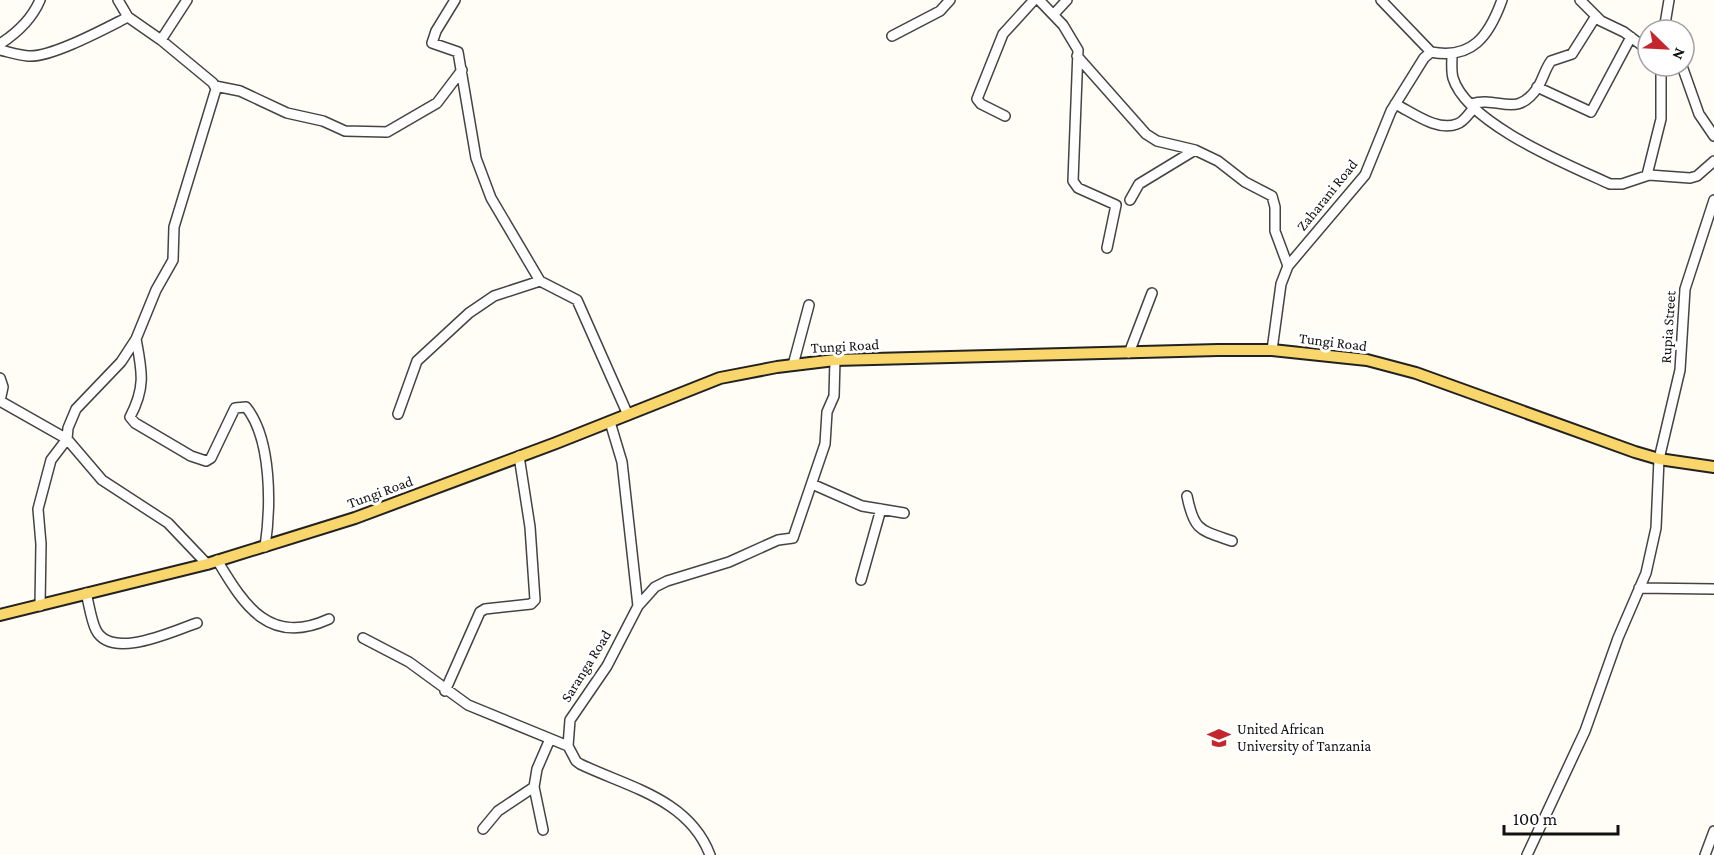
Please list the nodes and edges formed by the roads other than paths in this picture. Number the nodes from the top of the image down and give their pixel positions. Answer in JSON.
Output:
{"nodes":[{"id":1,"x":40,"y":0,"type":"edge"},
{"id":2,"x":118,"y":0,"type":"edge"},
{"id":3,"x":187,"y":0,"type":"edge"},
{"id":4,"x":455,"y":0,"type":"edge"},
{"id":5,"x":950,"y":0,"type":"edge"},
{"id":6,"x":1037,"y":0,"type":"edge"},
{"id":7,"x":1067,"y":0,"type":"edge"},
{"id":8,"x":1381,"y":0,"type":"edge"},
{"id":9,"x":1502,"y":0,"type":"edge"},
{"id":10,"x":1580,"y":0,"type":"edge"},
{"id":11,"x":1669,"y":0,"type":"edge"},
{"id":12,"x":1054,"y":14,"type":"junction"},
{"id":13,"x":1596,"y":16,"type":"junction"},
{"id":14,"x":128,"y":17,"type":"junction"},
{"id":15,"x":1666,"y":18,"type":"edge"},
{"id":16,"x":892,"y":36,"type":"dead end"},
{"id":17,"x":1631,"y":37,"type":"junction"},
{"id":18,"x":161,"y":40,"type":"junction"},
{"id":19,"x":1636,"y":41,"type":"edge"},
{"id":20,"x":0,"y":44,"type":"edge"},
{"id":21,"x":0,"y":50,"type":"edge"},
{"id":22,"x":1431,"y":51,"type":"junction"},
{"id":23,"x":1452,"y":55,"type":"junction"},
{"id":24,"x":1077,"y":56,"type":"junction"},
{"id":25,"x":462,"y":70,"type":"junction"},
{"id":26,"x":1661,"y":78,"type":"edge"},
{"id":27,"x":1686,"y":78,"type":"edge"},
{"id":28,"x":215,"y":86,"type":"junction"},
{"id":29,"x":1537,"y":87,"type":"junction"},
{"id":30,"x":1395,"y":104,"type":"junction"},
{"id":31,"x":1472,"y":106,"type":"junction"},
{"id":32,"x":1005,"y":116,"type":"dead end"},
{"id":33,"x":1714,"y":136,"type":"edge"},
{"id":34,"x":1195,"y":150,"type":"junction"},
{"id":35,"x":1714,"y":161,"type":"edge"},
{"id":36,"x":1647,"y":175,"type":"junction"},
{"id":37,"x":1130,"y":200,"type":"dead end"},
{"id":38,"x":1714,"y":200,"type":"edge"},
{"id":39,"x":1107,"y":248,"type":"dead end"},
{"id":40,"x":1288,"y":266,"type":"junction"},
{"id":41,"x":540,"y":281,"type":"junction"},
{"id":42,"x":1152,"y":293,"type":"dead end"},
{"id":43,"x":809,"y":305,"type":"dead end"},
{"id":44,"x":136,"y":339,"type":"junction"},
{"id":45,"x":1272,"y":350,"type":"junction"},
{"id":46,"x":1129,"y":353,"type":"junction"},
{"id":47,"x":835,"y":360,"type":"junction"},
{"id":48,"x":793,"y":365,"type":"junction"},
{"id":49,"x":0,"y":378,"type":"edge"},
{"id":50,"x":0,"y":401,"type":"edge"},
{"id":51,"x":398,"y":414,"type":"dead end"},
{"id":52,"x":628,"y":415,"type":"junction"},
{"id":53,"x":610,"y":422,"type":"junction"},
{"id":54,"x":67,"y":439,"type":"junction"},
{"id":55,"x":519,"y":456,"type":"junction"},
{"id":56,"x":1659,"y":459,"type":"junction"},
{"id":57,"x":1714,"y":467,"type":"edge"},
{"id":58,"x":812,"y":484,"type":"junction"},
{"id":59,"x":1187,"y":496,"type":"dead end"},
{"id":60,"x":881,"y":510,"type":"junction"},
{"id":61,"x":904,"y":513,"type":"dead end"},
{"id":62,"x":1232,"y":541,"type":"dead end"},
{"id":63,"x":265,"y":546,"type":"junction"},
{"id":64,"x":212,"y":562,"type":"junction"},
{"id":65,"x":861,"y":580,"type":"dead end"},
{"id":66,"x":1639,"y":588,"type":"junction"},
{"id":67,"x":1714,"y":589,"type":"edge"},
{"id":68,"x":86,"y":593,"type":"junction"},
{"id":69,"x":40,"y":606,"type":"junction"},
{"id":70,"x":638,"y":606,"type":"junction"},
{"id":71,"x":0,"y":615,"type":"edge"},
{"id":72,"x":329,"y":619,"type":"dead end"},
{"id":73,"x":197,"y":623,"type":"dead end"},
{"id":74,"x":363,"y":638,"type":"dead end"},
{"id":75,"x":446,"y":691,"type":"junction"},
{"id":76,"x":550,"y":739,"type":"junction"},
{"id":77,"x":568,"y":746,"type":"junction"},
{"id":78,"x":534,"y":787,"type":"junction"},
{"id":79,"x":483,"y":829,"type":"dead end"},
{"id":80,"x":543,"y":830,"type":"dead end"},
{"id":81,"x":1714,"y":831,"type":"edge"},
{"id":82,"x":710,"y":855,"type":"edge"},
{"id":83,"x":1527,"y":855,"type":"edge"},
{"id":84,"x":1705,"y":855,"type":"edge"}],
"edges":[{"from":1,"to":20,"type":"street"},
{"from":2,"to":14,"type":"street"},
{"from":3,"to":18,"type":"street"},
{"from":4,"to":25,"type":"street"},
{"from":5,"to":16,"type":"street"},
{"from":6,"to":12,"type":"street"},
{"from":6,"to":32,"type":"street"},
{"from":7,"to":12,"type":"street"},
{"from":8,"to":22,"type":"street"},
{"from":9,"to":23,"type":"street"},
{"from":10,"to":13,"type":"street"},
{"from":11,"to":15,"type":"street"},
{"from":12,"to":24,"type":"street"},
{"from":13,"to":17,"type":"street"},
{"from":13,"to":29,"type":"street"},
{"from":14,"to":18,"type":"street"},
{"from":14,"to":21,"type":"street"},
{"from":17,"to":19,"type":"street"},
{"from":17,"to":29,"type":"street"},
{"from":18,"to":28,"type":"street"},
{"from":22,"to":23,"type":"street"},
{"from":22,"to":30,"type":"street","name":"Zaharani Road"},
{"from":23,"to":31,"type":"street"},
{"from":24,"to":34,"type":"street"},
{"from":24,"to":39,"type":"street"},
{"from":25,"to":28,"type":"street"},
{"from":25,"to":41,"type":"street"},
{"from":26,"to":36,"type":"street"},
{"from":27,"to":33,"type":"street"},
{"from":28,"to":44,"type":"street"},
{"from":29,"to":31,"type":"street"},
{"from":30,"to":31,"type":"street"},
{"from":30,"to":40,"type":"street","name":"Zaharani Road"},
{"from":31,"to":36,"type":"street"},
{"from":34,"to":37,"type":"street"},
{"from":34,"to":40,"type":"street"},
{"from":35,"to":36,"type":"street"},
{"from":38,"to":56,"type":"street","name":"Rupia Street"},
{"from":40,"to":45,"type":"street","name":"Zaharani Road"},
{"from":41,"to":51,"type":"street"},
{"from":41,"to":52,"type":"street"},
{"from":42,"to":46,"type":"street"},
{"from":43,"to":48,"type":"street"},
{"from":44,"to":54,"type":"street"},
{"from":44,"to":63,"type":"street"},
{"from":45,"to":46,"type":"main road","name":"Tungi Road"},
{"from":45,"to":56,"type":"main road","name":"Tungi Road"},
{"from":46,"to":47,"type":"main road","name":"Tungi Road"},
{"from":47,"to":48,"type":"main road","name":"Tungi Road"},
{"from":47,"to":58,"type":"street"},
{"from":48,"to":52,"type":"main road","name":"Tungi Road"},
{"from":49,"to":50,"type":"street"},
{"from":50,"to":54,"type":"street"},
{"from":52,"to":53,"type":"main road","name":"Tungi Road"},
{"from":53,"to":55,"type":"main road","name":"Tungi Road"},
{"from":53,"to":70,"type":"street"},
{"from":54,"to":64,"type":"street"},
{"from":54,"to":69,"type":"street"},
{"from":55,"to":63,"type":"main road","name":"Tungi Road"},
{"from":55,"to":75,"type":"street"},
{"from":56,"to":57,"type":"main road","name":"Tungi Road"},
{"from":56,"to":66,"type":"street","name":"Rupia Street"},
{"from":58,"to":60,"type":"street"},
{"from":58,"to":70,"type":"street","name":"Saranga Road"},
{"from":59,"to":62,"type":"street"},
{"from":60,"to":61,"type":"street"},
{"from":60,"to":65,"type":"street"},
{"from":63,"to":64,"type":"main road","name":"Tungi Road"},
{"from":64,"to":68,"type":"main road","name":"Tungi Road"},
{"from":64,"to":72,"type":"street"},
{"from":66,"to":67,"type":"street"},
{"from":66,"to":83,"type":"street","name":"Rupia Street"},
{"from":68,"to":69,"type":"main road","name":"Tungi Road"},
{"from":68,"to":73,"type":"street"},
{"from":69,"to":71,"type":"main road","name":"Tungi Road"},
{"from":70,"to":77,"type":"street","name":"Saranga Road"},
{"from":74,"to":75,"type":"street"},
{"from":75,"to":76,"type":"street"},
{"from":76,"to":77,"type":"street"},
{"from":76,"to":78,"type":"street"},
{"from":77,"to":82,"type":"street"},
{"from":78,"to":79,"type":"street"},
{"from":78,"to":80,"type":"street"},
{"from":81,"to":84,"type":"street"}]}
